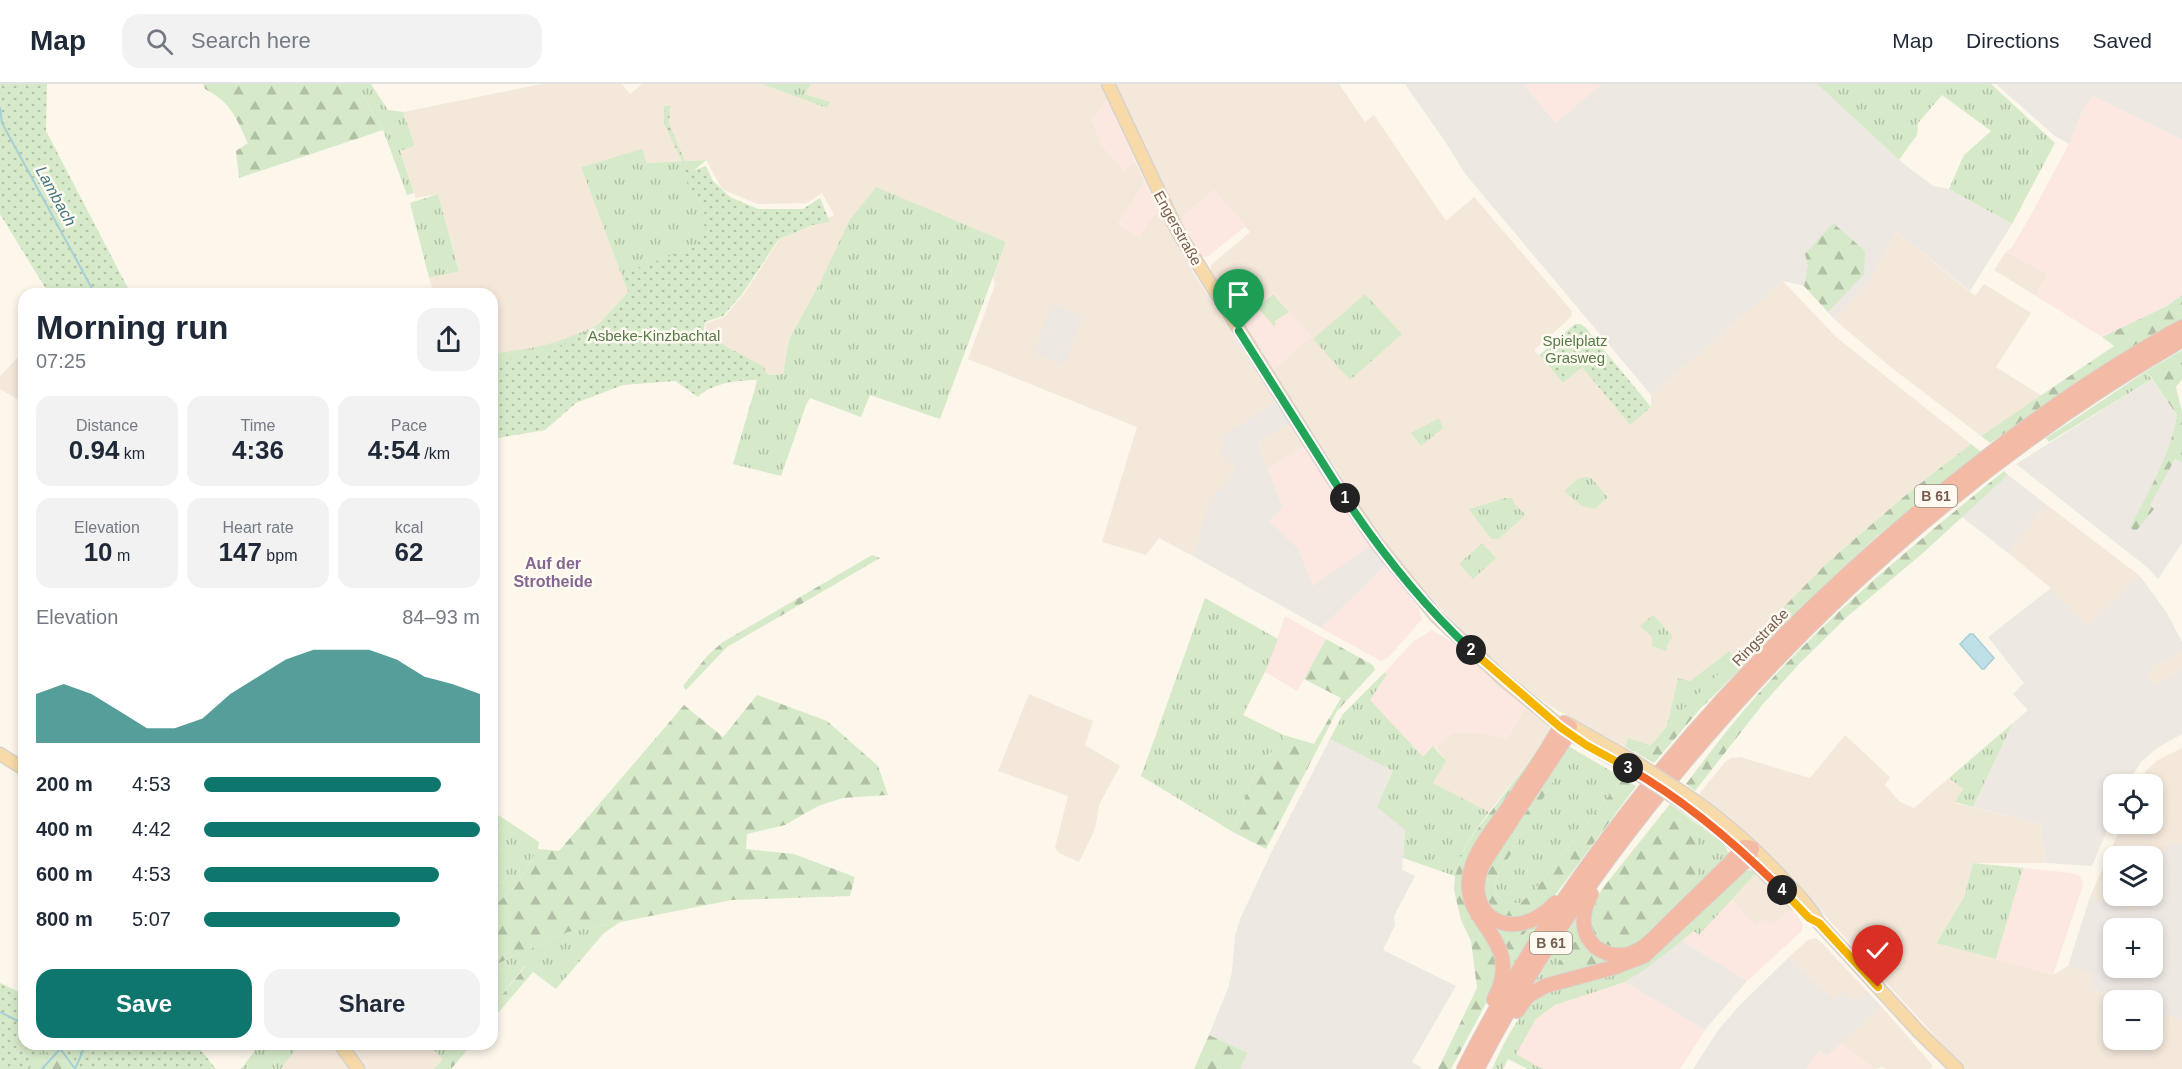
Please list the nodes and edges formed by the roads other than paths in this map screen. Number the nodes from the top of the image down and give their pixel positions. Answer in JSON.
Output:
{"nodes":[{"id":1,"x":1108,"y":84,"type":"edge"},
{"id":2,"x":2182,"y":327,"type":"edge"},
{"id":3,"x":2182,"y":340,"type":"edge"},
{"id":4,"x":1566,"y":728,"type":"junction"},
{"id":5,"x":0,"y":754,"type":"edge"},
{"id":6,"x":18,"y":765,"type":"edge"},
{"id":7,"x":1628,"y":833,"type":"junction"},
{"id":8,"x":1748,"y":851,"type":"junction"},
{"id":9,"x":1576,"y":885,"type":"junction"},
{"id":10,"x":1919,"y":1032,"type":"junction"},
{"id":11,"x":344,"y":1050,"type":"edge"},
{"id":12,"x":1479,"y":1058,"type":"edge"},
{"id":13,"x":358,"y":1069,"type":"edge"},
{"id":14,"x":1464,"y":1069,"type":"edge"},
{"id":15,"x":1946,"y":1069,"type":"edge"},
{"id":16,"x":1957,"y":1069,"type":"edge"}],
"edges":[{"from":1,"to":4,"type":"main road","name":"Engerstraße"},
{"from":2,"to":9,"type":"highway","name":"Ringstraße","number":"B 61"},
{"from":3,"to":7,"type":"highway","name":"Ringstraße","number":"B 61"},
{"from":4,"to":8,"type":"main road","name":"Engerstraße","bridge":true},
{"from":4,"to":9,"type":"highway"},
{"from":4,"to":12,"type":"highway"},
{"from":5,"to":6,"type":"main road"},
{"from":7,"to":8,"type":"highway"},
{"from":7,"to":12,"type":"highway","name":"Ringstraße","number":"B 61"},
{"from":8,"to":10,"type":"main road","name":"Engerstraße"},
{"from":8,"to":12,"type":"highway"},
{"from":9,"to":12,"type":"highway","name":"Ringstraße","number":"B 61"},
{"from":10,"to":15,"type":"main road","name":"Engerstraße"},
{"from":10,"to":16,"type":"main road","name":"Engerstraße"},
{"from":11,"to":13,"type":"main road"},
{"from":12,"to":14,"type":"highway","name":"Ringstraße","number":"B 61"}]}
